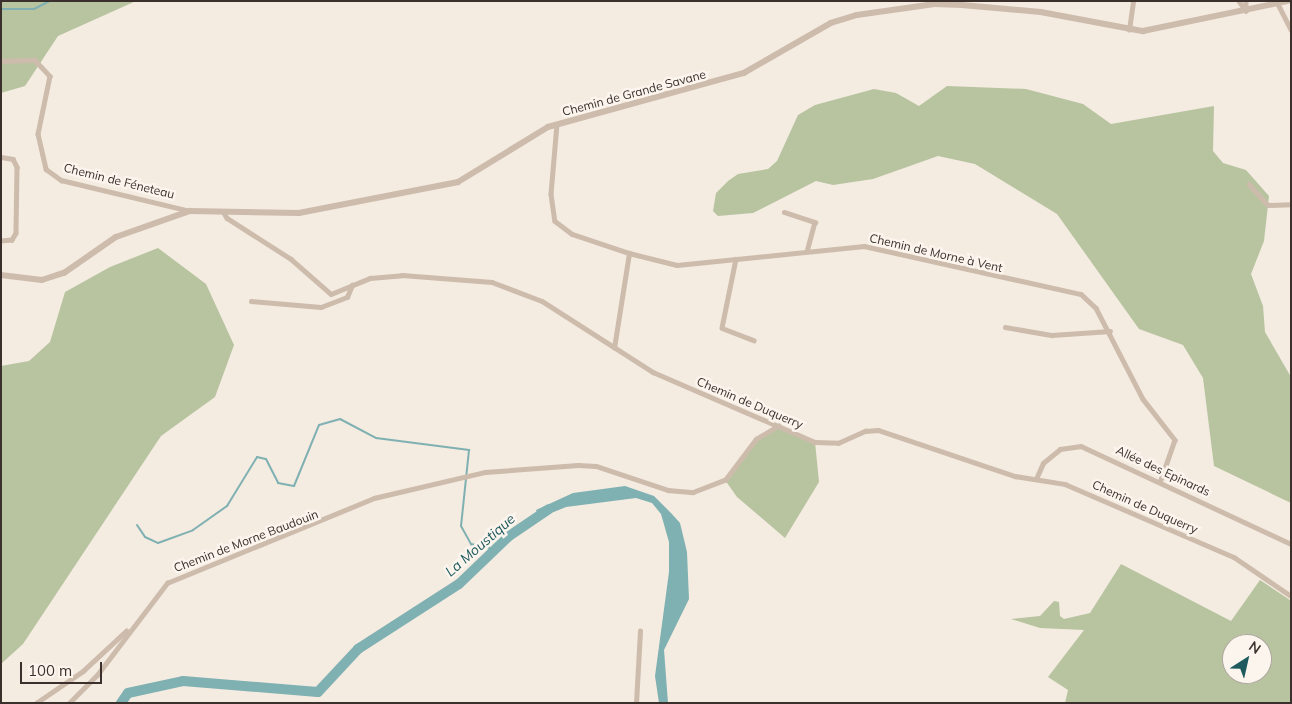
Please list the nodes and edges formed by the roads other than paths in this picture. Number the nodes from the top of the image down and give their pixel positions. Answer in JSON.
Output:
{"nodes":[{"id":1,"x":1133,"y":1,"type":"edge"},
{"id":2,"x":1238,"y":1,"type":"edge"},
{"id":3,"x":1246,"y":1,"type":"edge"},
{"id":4,"x":1288,"y":1,"type":"edge"},
{"id":5,"x":962,"y":3,"type":"edge"},
{"id":6,"x":910,"y":4,"type":"edge"},
{"id":7,"x":978,"y":4,"type":"edge"},
{"id":8,"x":1278,"y":4,"type":"junction"},
{"id":9,"x":1246,"y":11,"type":"junction"},
{"id":10,"x":1129,"y":30,"type":"junction"},
{"id":11,"x":1291,"y":30,"type":"edge"},
{"id":12,"x":1,"y":61,"type":"edge"},
{"id":13,"x":557,"y":124,"type":"junction"},
{"id":14,"x":1,"y":157,"type":"edge"},
{"id":15,"x":1249,"y":184,"type":"dead end"},
{"id":16,"x":1291,"y":204,"type":"edge"},
{"id":17,"x":223,"y":210,"type":"junction"},
{"id":18,"x":190,"y":211,"type":"junction"},
{"id":19,"x":784,"y":212,"type":"dead end"},
{"id":20,"x":1,"y":241,"type":"edge"},
{"id":21,"x":808,"y":250,"type":"junction"},
{"id":22,"x":629,"y":253,"type":"junction"},
{"id":23,"x":736,"y":259,"type":"junction"},
{"id":24,"x":1,"y":276,"type":"edge"},
{"id":25,"x":352,"y":285,"type":"junction"},
{"id":26,"x":251,"y":301,"type":"dead end"},
{"id":27,"x":1005,"y":327,"type":"dead end"},
{"id":28,"x":1110,"y":331,"type":"junction"},
{"id":29,"x":754,"y":340,"type":"dead end"},
{"id":30,"x":614,"y":348,"type":"junction"},
{"id":31,"x":778,"y":426,"type":"junction"},
{"id":32,"x":1036,"y":480,"type":"junction"},
{"id":33,"x":1161,"y":480,"type":"junction"},
{"id":34,"x":1291,"y":544,"type":"edge"},
{"id":35,"x":1291,"y":596,"type":"edge"},
{"id":36,"x":127,"y":631,"type":"junction"},
{"id":37,"x":640,"y":631,"type":"dead end"},
{"id":38,"x":36,"y":703,"type":"edge"},
{"id":39,"x":69,"y":703,"type":"edge"},
{"id":40,"x":636,"y":703,"type":"edge"}],
"edges":[{"from":1,"to":10,"type":"street"},
{"from":2,"to":9,"type":"street"},
{"from":3,"to":9,"type":"street"},
{"from":4,"to":8,"type":"street","name":"Chemin de Grande Savane"},
{"from":5,"to":6,"type":"street","name":"Chemin de Grande Savane"},
{"from":5,"to":7,"type":"street","name":"Chemin de Grande Savane"},
{"from":6,"to":13,"type":"street","name":"Chemin de Grande Savane"},
{"from":7,"to":10,"type":"street","name":"Chemin de Grande Savane"},
{"from":8,"to":9,"type":"street","name":"Chemin de Grande Savane"},
{"from":8,"to":11,"type":"street"},
{"from":9,"to":10,"type":"street","name":"Chemin de Grande Savane"},
{"from":12,"to":18,"type":"street","name":"Chemin de Féneteau"},
{"from":13,"to":17,"type":"street","name":"Chemin de Grande Savane"},
{"from":13,"to":22,"type":"street","name":"Chemin de Morne à Vent"},
{"from":14,"to":20,"type":"street"},
{"from":15,"to":16,"type":"street"},
{"from":17,"to":18,"type":"street","name":"Chemin de Grande Savane"},
{"from":17,"to":25,"type":"street","name":"Chemin de Duquerry"},
{"from":18,"to":24,"type":"street","name":"Chemin de Grande Savane"},
{"from":19,"to":21,"type":"street"},
{"from":21,"to":23,"type":"street","name":"Chemin de Morne à Vent"},
{"from":21,"to":28,"type":"street","name":"Chemin de Morne à Vent"},
{"from":22,"to":23,"type":"street","name":"Chemin de Morne à Vent"},
{"from":22,"to":30,"type":"street"},
{"from":23,"to":29,"type":"street"},
{"from":25,"to":26,"type":"street"},
{"from":25,"to":30,"type":"street","name":"Chemin de Duquerry"},
{"from":27,"to":28,"type":"street"},
{"from":28,"to":33,"type":"street","name":"Chemin de Morne à Vent"},
{"from":30,"to":31,"type":"street","name":"Chemin de Duquerry"},
{"from":31,"to":32,"type":"street","name":"Chemin de Duquerry"},
{"from":31,"to":36,"type":"street","name":"Chemin de Morne Baudouin"},
{"from":32,"to":33,"type":"street","name":"Allée des Epinards"},
{"from":32,"to":35,"type":"street","name":"Chemin de Duquerry"},
{"from":33,"to":34,"type":"street","name":"Allée des Epinards"},
{"from":36,"to":38,"type":"street"},
{"from":36,"to":39,"type":"street","name":"Chemin de Morne Baudouin"},
{"from":37,"to":40,"type":"street"}]}
